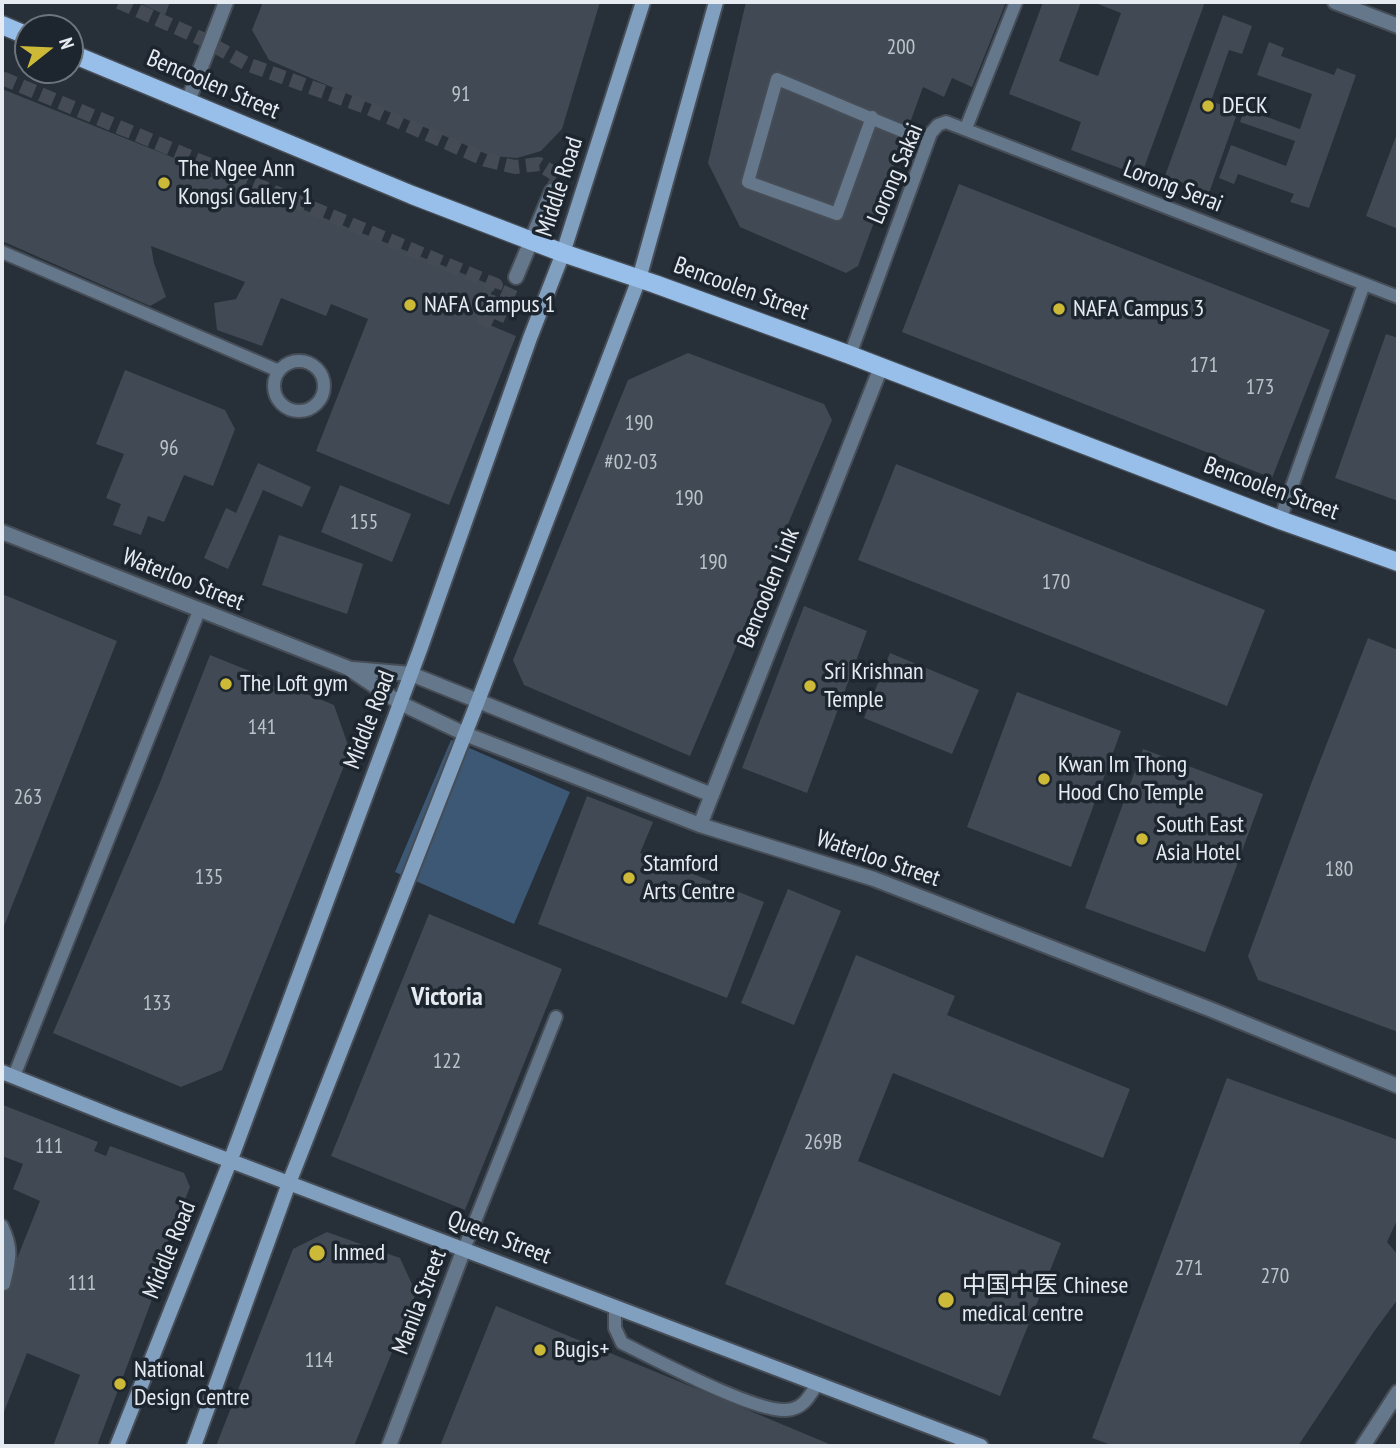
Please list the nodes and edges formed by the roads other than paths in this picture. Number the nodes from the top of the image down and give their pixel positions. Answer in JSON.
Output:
{"nodes":[{"id":1,"x":226,"y":2,"type":"edge"},
{"id":2,"x":643,"y":2,"type":"edge"},
{"id":3,"x":716,"y":2,"type":"edge"},
{"id":4,"x":1016,"y":2,"type":"edge"},
{"id":5,"x":1335,"y":2,"type":"edge"},
{"id":6,"x":1360,"y":6,"type":"edge"},
{"id":7,"x":1398,"y":26,"type":"edge"},
{"id":8,"x":84,"y":59,"type":"edge"},
{"id":9,"x":188,"y":102,"type":"junction"},
{"id":10,"x":872,"y":117,"type":"junction"},
{"id":11,"x":966,"y":128,"type":"junction"},
{"id":12,"x":928,"y":141,"type":"junction"},
{"id":13,"x":552,"y":191,"type":"tunnel mouth"},
{"id":14,"x":531,"y":240,"type":"junction"},
{"id":15,"x":2,"y":252,"type":"edge"},
{"id":16,"x":563,"y":253,"type":"junction"},
{"id":17,"x":516,"y":277,"type":"tunnel mouth"},
{"id":18,"x":639,"y":279,"type":"junction"},
{"id":19,"x":1364,"y":284,"type":"junction"},
{"id":20,"x":1398,"y":297,"type":"edge"},
{"id":21,"x":850,"y":355,"type":"junction"},
{"id":22,"x":881,"y":367,"type":"junction"},
{"id":23,"x":279,"y":371,"type":"junction"},
{"id":24,"x":1280,"y":520,"type":"junction"},
{"id":25,"x":2,"y":532,"type":"edge"},
{"id":26,"x":1398,"y":562,"type":"edge"},
{"id":27,"x":199,"y":611,"type":"junction"},
{"id":28,"x":348,"y":668,"type":"junction"},
{"id":29,"x":411,"y":674,"type":"junction"},
{"id":30,"x":478,"y":701,"type":"junction"},
{"id":31,"x":400,"y":703,"type":"junction"},
{"id":32,"x":465,"y":734,"type":"junction"},
{"id":33,"x":712,"y":794,"type":"junction"},
{"id":34,"x":699,"y":825,"type":"junction"},
{"id":35,"x":556,"y":1017,"type":"dead end"},
{"id":36,"x":8,"y":1074,"type":"edge"},
{"id":37,"x":1398,"y":1086,"type":"edge"},
{"id":38,"x":231,"y":1159,"type":"junction"},
{"id":39,"x":289,"y":1183,"type":"junction"},
{"id":40,"x":2,"y":1226,"type":"edge"},
{"id":41,"x":464,"y":1249,"type":"junction"},
{"id":42,"x":4,"y":1284,"type":"dead end"},
{"id":43,"x":615,"y":1307,"type":"junction"},
{"id":44,"x":817,"y":1384,"type":"junction"},
{"id":45,"x":1398,"y":1392,"type":"edge"},
{"id":46,"x":953,"y":1442,"type":"edge"},
{"id":47,"x":117,"y":1446,"type":"edge"},
{"id":48,"x":194,"y":1446,"type":"edge"},
{"id":49,"x":389,"y":1446,"type":"edge"},
{"id":50,"x":981,"y":1446,"type":"edge"},
{"id":51,"x":1363,"y":1446,"type":"edge"}],
"edges":[{"from":1,"to":9,"type":"street"},
{"from":2,"to":16,"type":"main road","name":"Middle Road"},
{"from":3,"to":18,"type":"main road"},
{"from":4,"to":11,"type":"lane","name":"Lorong Sakai"},
{"from":5,"to":6,"type":"street"},
{"from":6,"to":7,"type":"street"},
{"from":8,"to":9,"type":"main road","name":"Bencoolen Street"},
{"from":9,"to":14,"type":"main road","name":"Bencoolen Street"},
{"from":10,"to":10,"type":"lane"},
{"from":10,"to":12,"type":"lane"},
{"from":11,"to":12,"type":"lane","name":"Lorong Sakai"},
{"from":11,"to":19,"type":"lane","name":"Lorong Serai"},
{"from":12,"to":21,"type":"lane","name":"Lorong Sakai"},
{"from":13,"to":14,"type":"street"},
{"from":14,"to":16,"type":"main road","name":"Bencoolen Street"},
{"from":14,"to":17,"type":"street"},
{"from":15,"to":23,"type":"lane"},
{"from":16,"to":18,"type":"main road","name":"Bencoolen Street"},
{"from":16,"to":29,"type":"main road","name":"Middle Road"},
{"from":18,"to":21,"type":"main road","name":"Bencoolen Street"},
{"from":18,"to":30,"type":"main road"},
{"from":19,"to":20,"type":"lane","name":"Lorong Serai"},
{"from":19,"to":24,"type":"lane"},
{"from":21,"to":22,"type":"main road","name":"Bencoolen Street"},
{"from":22,"to":24,"type":"main road","name":"Bencoolen Street"},
{"from":22,"to":33,"type":"street","name":"Bencoolen Link"},
{"from":23,"to":23,"type":"lane"},
{"from":24,"to":26,"type":"main road","name":"Bencoolen Street"},
{"from":25,"to":27,"type":"street","name":"Waterloo Street"},
{"from":27,"to":28,"type":"street","name":"Waterloo Street"},
{"from":27,"to":36,"type":"lane"},
{"from":28,"to":29,"type":"street","name":"Waterloo Street"},
{"from":28,"to":31,"type":"street","name":"Waterloo Street"},
{"from":29,"to":30,"type":"street","name":"Waterloo Street"},
{"from":29,"to":31,"type":"main road","name":"Middle Road"},
{"from":30,"to":32,"type":"main road"},
{"from":30,"to":33,"type":"street","name":"Waterloo Street"},
{"from":31,"to":32,"type":"street","name":"Waterloo Street"},
{"from":31,"to":38,"type":"main road","name":"Middle Road"},
{"from":32,"to":34,"type":"street","name":"Waterloo Street"},
{"from":32,"to":39,"type":"main road"},
{"from":33,"to":34,"type":"street","name":"Bencoolen Link"},
{"from":34,"to":37,"type":"street","name":"Waterloo Street"},
{"from":35,"to":41,"type":"lane","name":"Manila Street"},
{"from":36,"to":38,"type":"main road","name":"Queen Street"},
{"from":38,"to":39,"type":"main road","name":"Queen Street"},
{"from":38,"to":47,"type":"main road","name":"Middle Road"},
{"from":39,"to":41,"type":"main road","name":"Queen Street"},
{"from":39,"to":48,"type":"main road"},
{"from":40,"to":42,"type":"lane"},
{"from":41,"to":43,"type":"main road","name":"Queen Street"},
{"from":41,"to":49,"type":"street","name":"Manila Street"},
{"from":43,"to":44,"type":"main road","name":"Queen Street"},
{"from":43,"to":44,"type":"lane"},
{"from":44,"to":46,"type":"main road","name":"Queen Street"},
{"from":45,"to":51,"type":"street"},
{"from":46,"to":50,"type":"main road","name":"Queen Street"}]}
